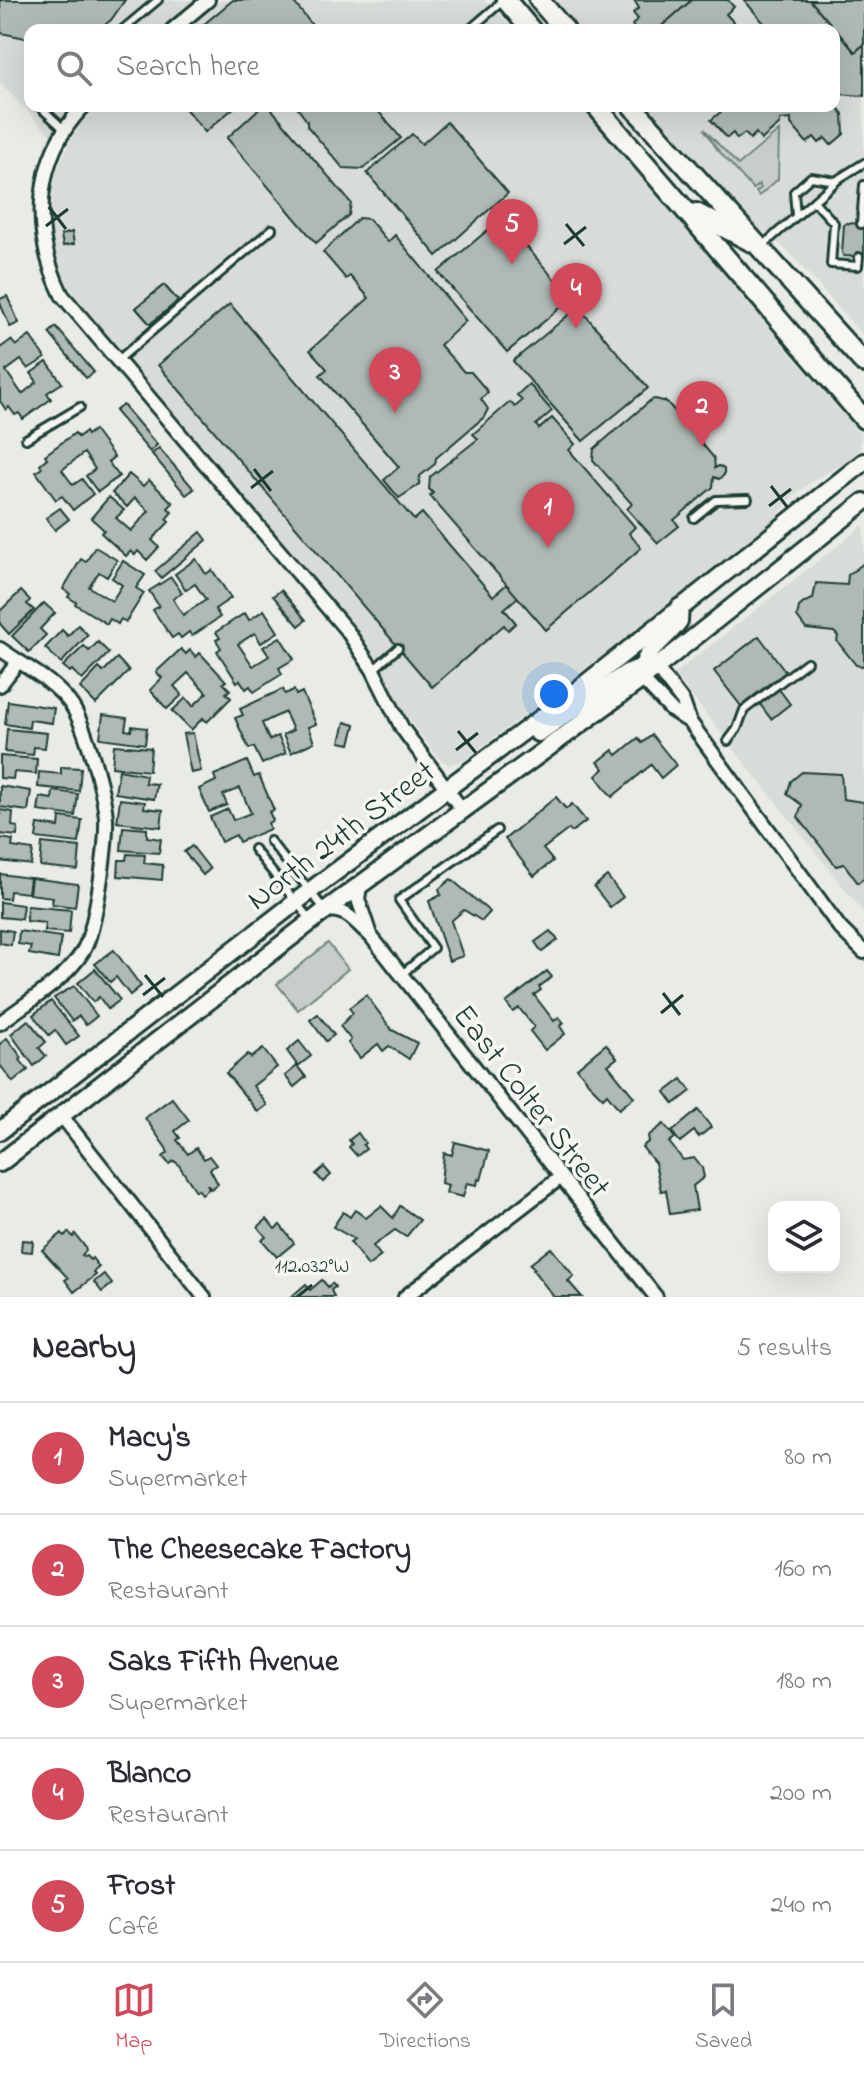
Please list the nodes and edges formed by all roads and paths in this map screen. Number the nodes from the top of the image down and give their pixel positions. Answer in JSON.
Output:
{"nodes":[{"id":1,"x":157,"y":0,"type":"edge"},
{"id":2,"x":208,"y":0,"type":"edge"},
{"id":3,"x":505,"y":0,"type":"edge"},
{"id":4,"x":539,"y":0,"type":"edge"},
{"id":5,"x":129,"y":24,"type":"edge"},
{"id":6,"x":179,"y":24,"type":"edge"},
{"id":7,"x":476,"y":24,"type":"edge"},
{"id":8,"x":526,"y":24,"type":"edge"},
{"id":9,"x":560,"y":24,"type":"edge"},
{"id":10,"x":46,"y":112,"type":"edge"},
{"id":11,"x":79,"y":112,"type":"edge"},
{"id":12,"x":602,"y":112,"type":"edge"},
{"id":13,"x":637,"y":112,"type":"edge"},
{"id":14,"x":65,"y":130,"type":"junction"},
{"id":15,"x":864,"y":163,"type":"edge"},
{"id":16,"x":836,"y":181,"type":"junction"},
{"id":17,"x":864,"y":185,"type":"edge"},
{"id":18,"x":814,"y":201,"type":"junction"},
{"id":19,"x":685,"y":208,"type":"junction"},
{"id":20,"x":796,"y":217,"type":"junction"},
{"id":21,"x":861,"y":224,"type":"dead end"},
{"id":22,"x":272,"y":229,"type":"dead end"},
{"id":23,"x":761,"y":247,"type":"junction"},
{"id":24,"x":859,"y":257,"type":"dead end"},
{"id":25,"x":117,"y":361,"type":"junction"},
{"id":26,"x":864,"y":363,"type":"edge"},
{"id":27,"x":80,"y":407,"type":"dead end"},
{"id":28,"x":864,"y":419,"type":"edge"},
{"id":29,"x":26,"y":439,"type":"dead end"},
{"id":30,"x":864,"y":462,"type":"edge"},
{"id":31,"x":748,"y":499,"type":"dead end"},
{"id":32,"x":864,"y":502,"type":"edge"},
{"id":33,"x":694,"y":518,"type":"dead end"},
{"id":34,"x":680,"y":607,"type":"junction"},
{"id":35,"x":398,"y":648,"type":"dead end"},
{"id":36,"x":0,"y":649,"type":"edge"},
{"id":37,"x":18,"y":662,"type":"junction"},
{"id":38,"x":807,"y":662,"type":"dead end"},
{"id":39,"x":373,"y":670,"type":"junction"},
{"id":40,"x":647,"y":671,"type":"junction"},
{"id":41,"x":0,"y":685,"type":"edge"},
{"id":42,"x":690,"y":722,"type":"junction"},
{"id":43,"x":728,"y":741,"type":"dead end"},
{"id":44,"x":446,"y":791,"type":"junction"},
{"id":45,"x":463,"y":811,"type":"junction"},
{"id":46,"x":497,"y":830,"type":"dead end"},
{"id":47,"x":270,"y":841,"type":"dead end"},
{"id":48,"x":254,"y":849,"type":"dead end"},
{"id":49,"x":360,"y":886,"type":"junction"},
{"id":50,"x":310,"y":891,"type":"junction"},
{"id":51,"x":296,"y":902,"type":"junction"},
{"id":52,"x":326,"y":910,"type":"junction"},
{"id":53,"x":311,"y":921,"type":"junction"},
{"id":54,"x":370,"y":935,"type":"junction"},
{"id":55,"x":864,"y":952,"type":"edge"},
{"id":56,"x":401,"y":975,"type":"junction"},
{"id":57,"x":0,"y":1023,"type":"edge"},
{"id":58,"x":61,"y":1115,"type":"junction"},
{"id":59,"x":0,"y":1131,"type":"edge"},
{"id":60,"x":0,"y":1163,"type":"edge"},
{"id":61,"x":561,"y":1177,"type":"junction"},
{"id":62,"x":204,"y":1297,"type":"edge"},
{"id":63,"x":405,"y":1297,"type":"edge"},
{"id":64,"x":656,"y":1297,"type":"edge"}],
"edges":[{"from":1,"to":5,"type":"lane"},
{"from":2,"to":6,"type":"street"},
{"from":3,"to":7,"type":"lane"},
{"from":3,"to":8,"type":"main road"},
{"from":4,"to":9,"type":"main road"},
{"from":10,"to":14,"type":"lane"},
{"from":11,"to":14,"type":"street"},
{"from":12,"to":19,"type":"main road"},
{"from":13,"to":23,"type":"main road"},
{"from":14,"to":25,"type":"street"},
{"from":15,"to":16,"type":"lane"},
{"from":16,"to":18,"type":"lane"},
{"from":16,"to":20,"type":"lane"},
{"from":17,"to":21,"type":"lane"},
{"from":18,"to":20,"type":"lane"},
{"from":18,"to":24,"type":"lane"},
{"from":19,"to":23,"type":"main road"},
{"from":19,"to":28,"type":"main road"},
{"from":20,"to":23,"type":"lane"},
{"from":22,"to":25,"type":"lane"},
{"from":23,"to":26,"type":"main road"},
{"from":25,"to":39,"type":"street"},
{"from":27,"to":29,"type":"lane"},
{"from":30,"to":34,"type":"main road","name":"North 24th Street"},
{"from":31,"to":33,"type":"lane"},
{"from":32,"to":40,"type":"main road","name":"North 24th Street"},
{"from":34,"to":40,"type":"main road"},
{"from":34,"to":44,"type":"main road","name":"North 24th Street"},
{"from":35,"to":39,"type":"lane"},
{"from":36,"to":37,"type":"street"},
{"from":37,"to":41,"type":"street"},
{"from":37,"to":57,"type":"street"},
{"from":38,"to":43,"type":"lane"},
{"from":39,"to":44,"type":"street"},
{"from":40,"to":42,"type":"street"},
{"from":40,"to":42,"type":"street"},
{"from":40,"to":44,"type":"main road"},
{"from":40,"to":45,"type":"main road","name":"North 24th Street"},
{"from":42,"to":55,"type":"street"},
{"from":44,"to":45,"type":"street"},
{"from":44,"to":50,"type":"main road","name":"North 24th Street"},
{"from":45,"to":49,"type":"main road","name":"North 24th Street"},
{"from":46,"to":56,"type":"lane"},
{"from":47,"to":50,"type":"lane"},
{"from":48,"to":51,"type":"lane"},
{"from":49,"to":52,"type":"main road","name":"North 24th Street"},
{"from":49,"to":54,"type":"street","name":"East Colter Street"},
{"from":50,"to":51,"type":"main road","name":"North 24th Street"},
{"from":50,"to":52,"type":"lane"},
{"from":51,"to":53,"type":"lane"},
{"from":51,"to":59,"type":"main road","name":"North 24th Street"},
{"from":52,"to":53,"type":"main road","name":"North 24th Street"},
{"from":52,"to":54,"type":"street","name":"East Colter Street"},
{"from":53,"to":58,"type":"main road","name":"North 24th Street"},
{"from":54,"to":56,"type":"street","name":"East Colter Street"},
{"from":56,"to":61,"type":"street","name":"East Colter Street"},
{"from":58,"to":60,"type":"main road","name":"North 24th Street"},
{"from":58,"to":62,"type":"street"},
{"from":61,"to":63,"type":"street"},
{"from":61,"to":64,"type":"street","name":"East Colter Street"}]}
